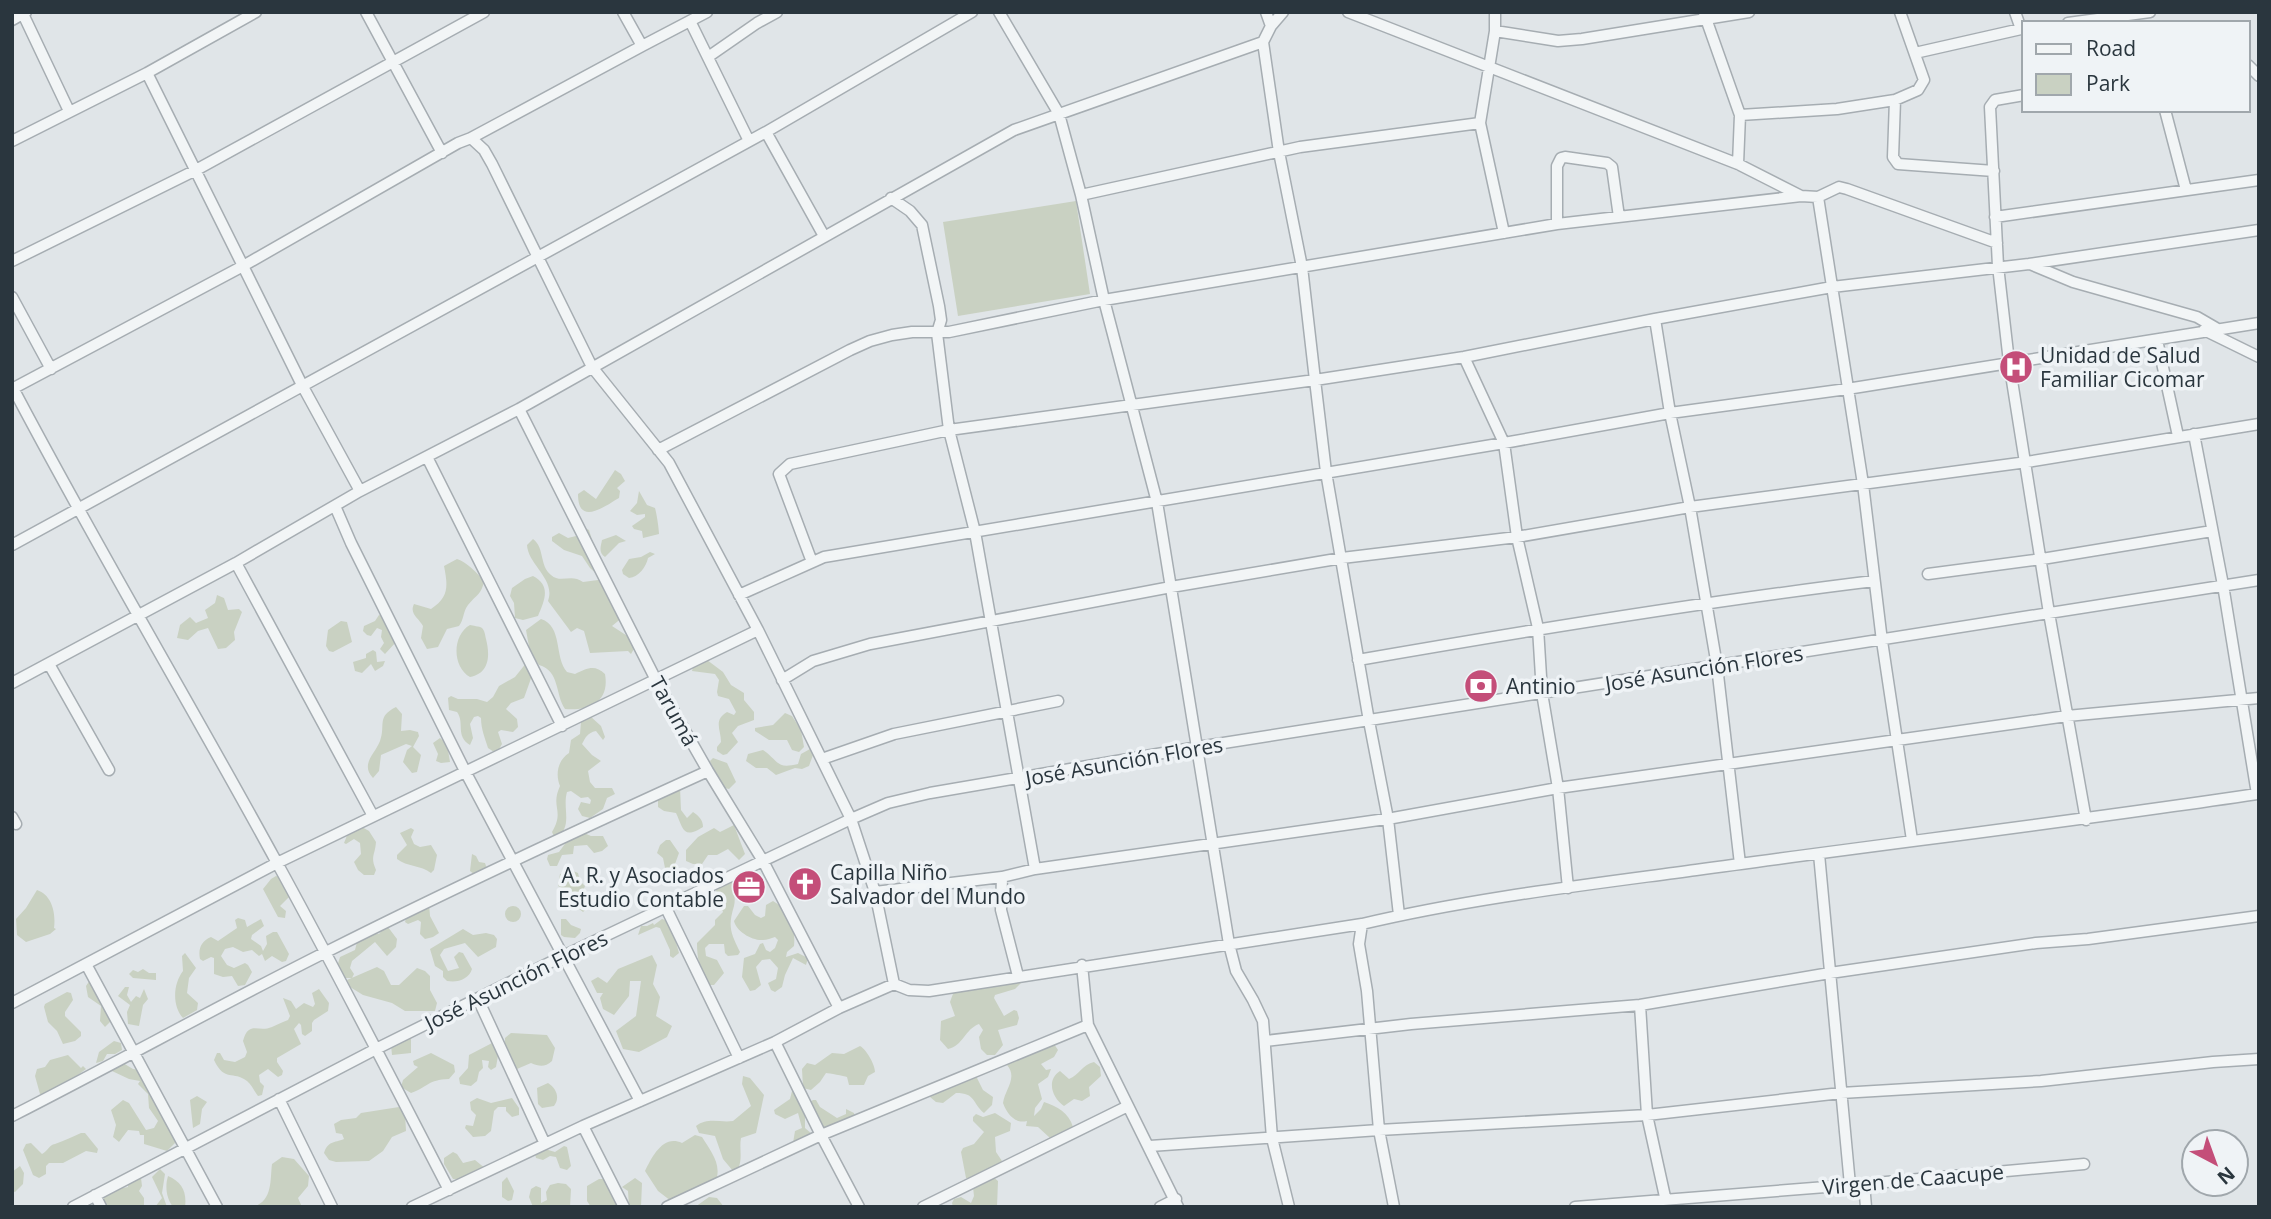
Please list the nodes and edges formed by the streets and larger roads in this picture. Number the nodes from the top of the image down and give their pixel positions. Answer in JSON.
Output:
{"nodes":[{"id":1,"x":256,"y":12,"type":"edge"},
{"id":2,"x":366,"y":12,"type":"edge"},
{"id":3,"x":484,"y":12,"type":"edge"},
{"id":4,"x":623,"y":12,"type":"edge"},
{"id":5,"x":706,"y":12,"type":"edge"},
{"id":6,"x":777,"y":12,"type":"edge"},
{"id":7,"x":972,"y":12,"type":"edge"},
{"id":8,"x":999,"y":12,"type":"edge"},
{"id":9,"x":1266,"y":12,"type":"edge"},
{"id":10,"x":1283,"y":12,"type":"edge"},
{"id":11,"x":1348,"y":12,"type":"edge"},
{"id":12,"x":1494,"y":12,"type":"edge"},
{"id":13,"x":1749,"y":12,"type":"edge"},
{"id":14,"x":1900,"y":12,"type":"edge"},
{"id":15,"x":2150,"y":12,"type":"edge"},
{"id":16,"x":25,"y":13,"type":"edge"},
{"id":17,"x":1705,"y":15,"type":"edge"},
{"id":18,"x":2128,"y":17,"type":"edge"},
{"id":19,"x":12,"y":20,"type":"edge"},
{"id":20,"x":690,"y":21,"type":"junction"},
{"id":21,"x":2088,"y":21,"type":"edge"},
{"id":22,"x":1271,"y":26,"type":"junction"},
{"id":23,"x":2022,"y":28,"type":"edge"},
{"id":24,"x":1495,"y":31,"type":"junction"},
{"id":25,"x":1263,"y":42,"type":"junction"},
{"id":26,"x":642,"y":46,"type":"junction"},
{"id":27,"x":1915,"y":53,"type":"junction"},
{"id":28,"x":708,"y":57,"type":"junction"},
{"id":29,"x":391,"y":62,"type":"junction"},
{"id":30,"x":1490,"y":66,"type":"junction"},
{"id":31,"x":146,"y":73,"type":"junction"},
{"id":32,"x":2022,"y":95,"type":"edge"},
{"id":33,"x":1895,"y":100,"type":"junction"},
{"id":34,"x":69,"y":111,"type":"junction"},
{"id":35,"x":2166,"y":112,"type":"edge"},
{"id":36,"x":1059,"y":114,"type":"junction"},
{"id":37,"x":1740,"y":115,"type":"junction"},
{"id":38,"x":1480,"y":123,"type":"junction"},
{"id":39,"x":766,"y":132,"type":"junction"},
{"id":40,"x":471,"y":138,"type":"junction"},
{"id":41,"x":12,"y":141,"type":"edge"},
{"id":42,"x":749,"y":141,"type":"junction"},
{"id":43,"x":1279,"y":152,"type":"junction"},
{"id":44,"x":442,"y":153,"type":"junction"},
{"id":45,"x":1738,"y":164,"type":"junction"},
{"id":46,"x":196,"y":170,"type":"junction"},
{"id":47,"x":1994,"y":172,"type":"junction"},
{"id":48,"x":2259,"y":180,"type":"edge"},
{"id":49,"x":2186,"y":190,"type":"junction"},
{"id":50,"x":1082,"y":195,"type":"junction"},
{"id":51,"x":1801,"y":196,"type":"junction"},
{"id":52,"x":1818,"y":197,"type":"junction"},
{"id":53,"x":891,"y":198,"type":"junction"},
{"id":54,"x":1619,"y":217,"type":"junction"},
{"id":55,"x":1995,"y":217,"type":"junction"},
{"id":56,"x":1557,"y":224,"type":"junction"},
{"id":57,"x":2259,"y":230,"type":"edge"},
{"id":58,"x":1504,"y":233,"type":"junction"},
{"id":59,"x":824,"y":236,"type":"junction"},
{"id":60,"x":1997,"y":243,"type":"junction"},
{"id":61,"x":536,"y":258,"type":"junction"},
{"id":62,"x":12,"y":261,"type":"edge"},
{"id":63,"x":2029,"y":264,"type":"junction"},
{"id":64,"x":243,"y":266,"type":"junction"},
{"id":65,"x":1998,"y":266,"type":"junction"},
{"id":66,"x":1302,"y":267,"type":"junction"},
{"id":67,"x":1832,"y":287,"type":"junction"},
{"id":68,"x":12,"y":297,"type":"edge"},
{"id":69,"x":1104,"y":300,"type":"junction"},
{"id":70,"x":1655,"y":319,"type":"junction"},
{"id":71,"x":2259,"y":323,"type":"edge"},
{"id":72,"x":2217,"y":328,"type":"junction"},
{"id":73,"x":2204,"y":330,"type":"junction"},
{"id":74,"x":937,"y":333,"type":"junction"},
{"id":75,"x":2157,"y":340,"type":"junction"},
{"id":76,"x":1464,"y":357,"type":"junction"},
{"id":77,"x":2259,"y":357,"type":"edge"},
{"id":78,"x":2009,"y":362,"type":"junction"},
{"id":79,"x":592,"y":367,"type":"junction"},
{"id":80,"x":51,"y":369,"type":"junction"},
{"id":81,"x":1315,"y":380,"type":"junction"},
{"id":82,"x":302,"y":385,"type":"junction"},
{"id":83,"x":13,"y":389,"type":"edge"},
{"id":84,"x":1847,"y":389,"type":"junction"},
{"id":85,"x":1132,"y":407,"type":"junction"},
{"id":86,"x":519,"y":409,"type":"junction"},
{"id":87,"x":1670,"y":413,"type":"junction"},
{"id":88,"x":2259,"y":424,"type":"edge"},
{"id":89,"x":948,"y":430,"type":"junction"},
{"id":90,"x":2194,"y":434,"type":"junction"},
{"id":91,"x":2178,"y":436,"type":"junction"},
{"id":92,"x":1504,"y":443,"type":"junction"},
{"id":93,"x":658,"y":450,"type":"junction"},
{"id":94,"x":427,"y":457,"type":"junction"},
{"id":95,"x":2027,"y":462,"type":"junction"},
{"id":96,"x":1326,"y":471,"type":"junction"},
{"id":97,"x":1863,"y":484,"type":"junction"},
{"id":98,"x":360,"y":491,"type":"junction"},
{"id":99,"x":1157,"y":502,"type":"junction"},
{"id":100,"x":335,"y":506,"type":"junction"},
{"id":101,"x":1690,"y":507,"type":"junction"},
{"id":102,"x":78,"y":509,"type":"junction"},
{"id":103,"x":2212,"y":531,"type":"junction"},
{"id":104,"x":975,"y":532,"type":"junction"},
{"id":105,"x":1517,"y":537,"type":"junction"},
{"id":106,"x":12,"y":545,"type":"edge"},
{"id":107,"x":1342,"y":558,"type":"junction"},
{"id":108,"x":2042,"y":559,"type":"junction"},
{"id":109,"x":812,"y":562,"type":"junction"},
{"id":110,"x":236,"y":563,"type":"junction"},
{"id":111,"x":1928,"y":574,"type":"dead end"},
{"id":112,"x":2259,"y":580,"type":"edge"},
{"id":113,"x":1874,"y":581,"type":"junction"},
{"id":114,"x":2223,"y":585,"type":"junction"},
{"id":115,"x":1171,"y":587,"type":"junction"},
{"id":116,"x":739,"y":595,"type":"junction"},
{"id":117,"x":1706,"y":602,"type":"junction"},
{"id":118,"x":2049,"y":614,"type":"junction"},
{"id":119,"x":139,"y":615,"type":"junction"},
{"id":120,"x":991,"y":621,"type":"junction"},
{"id":121,"x":1538,"y":628,"type":"junction"},
{"id":122,"x":758,"y":630,"type":"junction"},
{"id":123,"x":1882,"y":641,"type":"junction"},
{"id":124,"x":1358,"y":660,"type":"junction"},
{"id":125,"x":49,"y":664,"type":"junction"},
{"id":126,"x":1717,"y":666,"type":"junction"},
{"id":127,"x":656,"y":680,"type":"junction"},
{"id":128,"x":782,"y":680,"type":"junction"},
{"id":129,"x":12,"y":683,"type":"edge"},
{"id":130,"x":1542,"y":693,"type":"junction"},
{"id":131,"x":2259,"y":698,"type":"edge"},
{"id":132,"x":2241,"y":700,"type":"junction"},
{"id":133,"x":1058,"y":701,"type":"dead end"},
{"id":134,"x":1007,"y":710,"type":"junction"},
{"id":135,"x":2067,"y":716,"type":"junction"},
{"id":136,"x":1369,"y":721,"type":"junction"},
{"id":137,"x":562,"y":726,"type":"junction"},
{"id":138,"x":1896,"y":741,"type":"junction"},
{"id":139,"x":1198,"y":747,"type":"junction"},
{"id":140,"x":822,"y":760,"type":"junction"},
{"id":141,"x":1729,"y":764,"type":"junction"},
{"id":142,"x":109,"y":770,"type":"dead end"},
{"id":143,"x":708,"y":771,"type":"junction"},
{"id":144,"x":466,"y":773,"type":"junction"},
{"id":145,"x":1020,"y":779,"type":"junction"},
{"id":146,"x":1558,"y":788,"type":"junction"},
{"id":147,"x":2258,"y":797,"type":"edge"},
{"id":148,"x":373,"y":816,"type":"junction"},
{"id":149,"x":1388,"y":818,"type":"junction"},
{"id":150,"x":851,"y":819,"type":"junction"},
{"id":151,"x":2086,"y":820,"type":"junction"},
{"id":152,"x":1912,"y":840,"type":"junction"},
{"id":153,"x":1214,"y":844,"type":"junction"},
{"id":154,"x":1819,"y":854,"type":"junction"},
{"id":155,"x":513,"y":859,"type":"junction"},
{"id":156,"x":763,"y":861,"type":"junction"},
{"id":157,"x":277,"y":863,"type":"junction"},
{"id":158,"x":1740,"y":864,"type":"junction"},
{"id":159,"x":1035,"y":869,"type":"junction"},
{"id":160,"x":1002,"y":877,"type":"junction"},
{"id":161,"x":1568,"y":888,"type":"junction"},
{"id":162,"x":875,"y":892,"type":"junction"},
{"id":163,"x":666,"y":908,"type":"junction"},
{"id":164,"x":1399,"y":915,"type":"junction"},
{"id":165,"x":2259,"y":916,"type":"edge"},
{"id":166,"x":1362,"y":924,"type":"junction"},
{"id":167,"x":1229,"y":944,"type":"junction"},
{"id":168,"x":325,"y":953,"type":"junction"},
{"id":169,"x":563,"y":956,"type":"junction"},
{"id":170,"x":86,"y":964,"type":"junction"},
{"id":171,"x":1082,"y":965,"type":"junction"},
{"id":172,"x":1830,"y":973,"type":"junction"},
{"id":173,"x":1018,"y":976,"type":"junction"},
{"id":174,"x":894,"y":984,"type":"junction"},
{"id":175,"x":478,"y":999,"type":"junction"},
{"id":176,"x":12,"y":1003,"type":"edge"},
{"id":177,"x":1640,"y":1005,"type":"junction"},
{"id":178,"x":839,"y":1008,"type":"junction"},
{"id":179,"x":1088,"y":1025,"type":"junction"},
{"id":180,"x":1371,"y":1029,"type":"junction"},
{"id":181,"x":1265,"y":1041,"type":"junction"},
{"id":182,"x":775,"y":1042,"type":"junction"},
{"id":183,"x":376,"y":1049,"type":"junction"},
{"id":184,"x":134,"y":1054,"type":"junction"},
{"id":185,"x":739,"y":1058,"type":"junction"},
{"id":186,"x":2259,"y":1059,"type":"edge"},
{"id":187,"x":1841,"y":1093,"type":"junction"},
{"id":188,"x":279,"y":1099,"type":"junction"},
{"id":189,"x":640,"y":1101,"type":"junction"},
{"id":190,"x":1128,"y":1106,"type":"junction"},
{"id":191,"x":1647,"y":1115,"type":"junction"},
{"id":192,"x":12,"y":1116,"type":"edge"},
{"id":193,"x":583,"y":1126,"type":"junction"},
{"id":194,"x":1379,"y":1130,"type":"junction"},
{"id":195,"x":821,"y":1135,"type":"junction"},
{"id":196,"x":1272,"y":1138,"type":"junction"},
{"id":197,"x":545,"y":1144,"type":"junction"},
{"id":198,"x":1150,"y":1146,"type":"junction"},
{"id":199,"x":186,"y":1148,"type":"junction"},
{"id":200,"x":2084,"y":1164,"type":"dead end"},
{"id":201,"x":1864,"y":1184,"type":"junction"},
{"id":202,"x":1850,"y":1185,"type":"junction"},
{"id":203,"x":449,"y":1190,"type":"junction"},
{"id":204,"x":95,"y":1195,"type":"junction"},
{"id":205,"x":1177,"y":1203,"type":"edge"},
{"id":206,"x":1666,"y":1204,"type":"edge"},
{"id":207,"x":416,"y":1206,"type":"edge"},
{"id":208,"x":73,"y":1207,"type":"edge"},
{"id":209,"x":101,"y":1207,"type":"edge"},
{"id":210,"x":217,"y":1207,"type":"edge"},
{"id":211,"x":332,"y":1207,"type":"edge"},
{"id":212,"x":624,"y":1207,"type":"edge"},
{"id":213,"x":667,"y":1207,"type":"edge"},
{"id":214,"x":859,"y":1207,"type":"edge"},
{"id":215,"x":923,"y":1207,"type":"edge"},
{"id":216,"x":1160,"y":1207,"type":"edge"},
{"id":217,"x":1289,"y":1207,"type":"edge"},
{"id":218,"x":1394,"y":1207,"type":"edge"},
{"id":219,"x":1574,"y":1207,"type":"edge"},
{"id":220,"x":1866,"y":1207,"type":"edge"}],
"edges":[{"from":1,"to":31,"type":"street"},
{"from":2,"to":29,"type":"street"},
{"from":3,"to":29,"type":"street"},
{"from":4,"to":26,"type":"street"},
{"from":5,"to":20,"type":"street"},
{"from":6,"to":28,"type":"street"},
{"from":7,"to":39,"type":"street"},
{"from":8,"to":36,"type":"street"},
{"from":9,"to":22,"type":"street"},
{"from":10,"to":22,"type":"street"},
{"from":11,"to":30,"type":"street"},
{"from":12,"to":24,"type":"street"},
{"from":13,"to":17,"type":"street"},
{"from":14,"to":27,"type":"street"},
{"from":15,"to":18,"type":"street"},
{"from":16,"to":19,"type":"street"},
{"from":16,"to":34,"type":"street"},
{"from":17,"to":24,"type":"street"},
{"from":17,"to":37,"type":"street"},
{"from":18,"to":21,"type":"street"},
{"from":20,"to":26,"type":"street"},
{"from":20,"to":28,"type":"street"},
{"from":22,"to":25,"type":"street"},
{"from":23,"to":27,"type":"street"},
{"from":24,"to":30,"type":"street"},
{"from":25,"to":36,"type":"street"},
{"from":25,"to":43,"type":"street"},
{"from":26,"to":40,"type":"street"},
{"from":27,"to":33,"type":"street"},
{"from":28,"to":42,"type":"street"},
{"from":29,"to":44,"type":"street"},
{"from":29,"to":46,"type":"street"},
{"from":30,"to":38,"type":"street"},
{"from":30,"to":45,"type":"street"},
{"from":31,"to":34,"type":"street"},
{"from":31,"to":46,"type":"street"},
{"from":32,"to":47,"type":"street"},
{"from":33,"to":37,"type":"street"},
{"from":33,"to":47,"type":"street"},
{"from":34,"to":41,"type":"street"},
{"from":35,"to":49,"type":"street"},
{"from":36,"to":50,"type":"street"},
{"from":36,"to":53,"type":"street"},
{"from":37,"to":45,"type":"street"},
{"from":38,"to":43,"type":"street"},
{"from":38,"to":58,"type":"street"},
{"from":39,"to":42,"type":"street"},
{"from":39,"to":59,"type":"street"},
{"from":40,"to":44,"type":"street"},
{"from":40,"to":61,"type":"street"},
{"from":42,"to":61,"type":"street"},
{"from":43,"to":50,"type":"street"},
{"from":43,"to":66,"type":"street"},
{"from":44,"to":64,"type":"street"},
{"from":45,"to":51,"type":"street"},
{"from":46,"to":62,"type":"street"},
{"from":46,"to":64,"type":"street"},
{"from":47,"to":55,"type":"street"},
{"from":48,"to":49,"type":"street"},
{"from":49,"to":55,"type":"street"},
{"from":50,"to":69,"type":"street"},
{"from":51,"to":52,"type":"street"},
{"from":51,"to":54,"type":"street"},
{"from":52,"to":60,"type":"street"},
{"from":52,"to":67,"type":"street"},
{"from":53,"to":59,"type":"street"},
{"from":53,"to":74,"type":"street"},
{"from":54,"to":56,"type":"street"},
{"from":54,"to":56,"type":"street"},
{"from":55,"to":60,"type":"street"},
{"from":56,"to":58,"type":"street"},
{"from":57,"to":63,"type":"street"},
{"from":58,"to":66,"type":"street"},
{"from":59,"to":79,"type":"street"},
{"from":60,"to":65,"type":"street"},
{"from":61,"to":79,"type":"street"},
{"from":61,"to":82,"type":"street"},
{"from":63,"to":65,"type":"street"},
{"from":63,"to":72,"type":"street"},
{"from":64,"to":80,"type":"street"},
{"from":64,"to":82,"type":"street"},
{"from":65,"to":67,"type":"street"},
{"from":65,"to":78,"type":"street"},
{"from":66,"to":69,"type":"street"},
{"from":66,"to":81,"type":"street"},
{"from":67,"to":70,"type":"street"},
{"from":67,"to":84,"type":"street"},
{"from":68,"to":80,"type":"street"},
{"from":69,"to":74,"type":"street"},
{"from":69,"to":85,"type":"street"},
{"from":70,"to":76,"type":"street"},
{"from":70,"to":87,"type":"street"},
{"from":71,"to":72,"type":"street"},
{"from":72,"to":73,"type":"street"},
{"from":73,"to":75,"type":"street"},
{"from":73,"to":77,"type":"street"},
{"from":74,"to":89,"type":"street"},
{"from":74,"to":93,"type":"street"},
{"from":75,"to":78,"type":"street"},
{"from":75,"to":91,"type":"street"},
{"from":76,"to":81,"type":"street"},
{"from":76,"to":92,"type":"street"},
{"from":78,"to":84,"type":"street"},
{"from":78,"to":95,"type":"street"},
{"from":79,"to":86,"type":"street"},
{"from":79,"to":93,"type":"street"},
{"from":80,"to":83,"type":"street"},
{"from":81,"to":85,"type":"street"},
{"from":81,"to":96,"type":"street"},
{"from":82,"to":98,"type":"street"},
{"from":82,"to":102,"type":"street"},
{"from":83,"to":102,"type":"street"},
{"from":84,"to":87,"type":"street"},
{"from":84,"to":97,"type":"street"},
{"from":85,"to":89,"type":"street"},
{"from":85,"to":99,"type":"street"},
{"from":86,"to":94,"type":"street"},
{"from":86,"to":127,"type":"street","name":"Tarumá"},
{"from":87,"to":92,"type":"street"},
{"from":87,"to":101,"type":"street"},
{"from":88,"to":90,"type":"street"},
{"from":89,"to":104,"type":"street"},
{"from":89,"to":109,"type":"street"},
{"from":90,"to":91,"type":"street"},
{"from":90,"to":103,"type":"street"},
{"from":91,"to":95,"type":"street"},
{"from":92,"to":96,"type":"street"},
{"from":92,"to":105,"type":"street"},
{"from":93,"to":116,"type":"street"},
{"from":94,"to":98,"type":"street"},
{"from":94,"to":137,"type":"street"},
{"from":95,"to":97,"type":"street"},
{"from":95,"to":108,"type":"street"},
{"from":96,"to":99,"type":"street"},
{"from":96,"to":107,"type":"street"},
{"from":97,"to":101,"type":"street"},
{"from":97,"to":113,"type":"street"},
{"from":98,"to":100,"type":"street"},
{"from":99,"to":104,"type":"street"},
{"from":99,"to":115,"type":"street"},
{"from":100,"to":110,"type":"street"},
{"from":100,"to":144,"type":"street"},
{"from":101,"to":105,"type":"street"},
{"from":101,"to":117,"type":"street"},
{"from":102,"to":106,"type":"street"},
{"from":102,"to":119,"type":"street"},
{"from":103,"to":108,"type":"street"},
{"from":103,"to":114,"type":"street"},
{"from":104,"to":109,"type":"street"},
{"from":104,"to":120,"type":"street"},
{"from":105,"to":107,"type":"street"},
{"from":105,"to":121,"type":"street"},
{"from":107,"to":115,"type":"street"},
{"from":107,"to":124,"type":"street"},
{"from":108,"to":111,"type":"street"},
{"from":108,"to":118,"type":"street"},
{"from":109,"to":116,"type":"street"},
{"from":110,"to":119,"type":"street"},
{"from":110,"to":148,"type":"street"},
{"from":112,"to":114,"type":"street","name":"José Asunción Flores"},
{"from":113,"to":117,"type":"street"},
{"from":113,"to":123,"type":"street"},
{"from":114,"to":118,"type":"street","name":"José Asunción Flores"},
{"from":114,"to":132,"type":"street"},
{"from":115,"to":120,"type":"street"},
{"from":115,"to":139,"type":"street"},
{"from":116,"to":122,"type":"street"},
{"from":117,"to":121,"type":"street"},
{"from":117,"to":126,"type":"street"},
{"from":118,"to":123,"type":"street","name":"José Asunción Flores"},
{"from":118,"to":135,"type":"street"},
{"from":119,"to":125,"type":"street"},
{"from":119,"to":157,"type":"street"},
{"from":120,"to":128,"type":"street"},
{"from":120,"to":134,"type":"street"},
{"from":121,"to":124,"type":"street"},
{"from":121,"to":130,"type":"street"},
{"from":122,"to":127,"type":"street"},
{"from":122,"to":128,"type":"street"},
{"from":123,"to":126,"type":"street","name":"José Asunción Flores"},
{"from":123,"to":138,"type":"street"},
{"from":124,"to":136,"type":"street"},
{"from":125,"to":129,"type":"street"},
{"from":125,"to":142,"type":"street"},
{"from":126,"to":130,"type":"street","name":"José Asunción Flores"},
{"from":126,"to":141,"type":"street"},
{"from":127,"to":137,"type":"street"},
{"from":127,"to":143,"type":"street","name":"Tarumá"},
{"from":128,"to":140,"type":"street"},
{"from":130,"to":136,"type":"street","name":"José Asunción Flores"},
{"from":130,"to":146,"type":"street"},
{"from":131,"to":132,"type":"street"},
{"from":132,"to":135,"type":"street"},
{"from":132,"to":147,"type":"street"},
{"from":133,"to":134,"type":"street"},
{"from":134,"to":140,"type":"street"},
{"from":134,"to":145,"type":"street"},
{"from":135,"to":138,"type":"street"},
{"from":135,"to":151,"type":"street"},
{"from":136,"to":139,"type":"street","name":"José Asunción Flores"},
{"from":136,"to":149,"type":"street"},
{"from":137,"to":144,"type":"street"},
{"from":138,"to":141,"type":"street"},
{"from":138,"to":152,"type":"street"},
{"from":139,"to":145,"type":"street","name":"José Asunción Flores"},
{"from":139,"to":153,"type":"street"},
{"from":140,"to":150,"type":"street"},
{"from":141,"to":146,"type":"street"},
{"from":141,"to":158,"type":"street"},
{"from":143,"to":155,"type":"street"},
{"from":143,"to":156,"type":"street","name":"Tarumá"},
{"from":144,"to":148,"type":"street"},
{"from":144,"to":155,"type":"street"},
{"from":145,"to":150,"type":"street","name":"José Asunción Flores"},
{"from":145,"to":159,"type":"street"},
{"from":146,"to":149,"type":"street"},
{"from":146,"to":161,"type":"street"},
{"from":147,"to":151,"type":"street"},
{"from":148,"to":157,"type":"street"},
{"from":149,"to":153,"type":"street"},
{"from":149,"to":164,"type":"street"},
{"from":150,"to":156,"type":"street","name":"José Asunción Flores"},
{"from":150,"to":162,"type":"street"},
{"from":151,"to":152,"type":"street"},
{"from":152,"to":154,"type":"street"},
{"from":153,"to":159,"type":"street"},
{"from":153,"to":167,"type":"street"},
{"from":154,"to":158,"type":"street"},
{"from":154,"to":172,"type":"street"},
{"from":155,"to":168,"type":"street"},
{"from":155,"to":169,"type":"street"},
{"from":156,"to":163,"type":"street","name":"José Asunción Flores"},
{"from":156,"to":178,"type":"street","name":"Tarumá"},
{"from":157,"to":168,"type":"street"},
{"from":157,"to":170,"type":"street"},
{"from":158,"to":161,"type":"street"},
{"from":159,"to":160,"type":"street"},
{"from":160,"to":162,"type":"street"},
{"from":160,"to":173,"type":"street"},
{"from":161,"to":164,"type":"street"},
{"from":162,"to":174,"type":"street"},
{"from":163,"to":169,"type":"street","name":"José Asunción Flores"},
{"from":163,"to":185,"type":"street"},
{"from":164,"to":166,"type":"street"},
{"from":165,"to":172,"type":"street"},
{"from":166,"to":167,"type":"street"},
{"from":166,"to":180,"type":"street"},
{"from":167,"to":171,"type":"street"},
{"from":167,"to":181,"type":"street"},
{"from":168,"to":183,"type":"street"},
{"from":168,"to":184,"type":"street"},
{"from":169,"to":175,"type":"street","name":"José Asunción Flores"},
{"from":169,"to":189,"type":"street"},
{"from":170,"to":176,"type":"street"},
{"from":170,"to":184,"type":"street"},
{"from":171,"to":173,"type":"street"},
{"from":171,"to":179,"type":"street"},
{"from":172,"to":177,"type":"street"},
{"from":172,"to":187,"type":"street"},
{"from":173,"to":174,"type":"street"},
{"from":174,"to":178,"type":"street"},
{"from":175,"to":183,"type":"street","name":"José Asunción Flores"},
{"from":175,"to":197,"type":"street"},
{"from":177,"to":180,"type":"street"},
{"from":177,"to":191,"type":"street"},
{"from":178,"to":182,"type":"street"},
{"from":179,"to":190,"type":"street"},
{"from":179,"to":195,"type":"street"},
{"from":180,"to":181,"type":"street"},
{"from":180,"to":194,"type":"street"},
{"from":181,"to":196,"type":"street"},
{"from":182,"to":185,"type":"street"},
{"from":182,"to":195,"type":"street"},
{"from":183,"to":188,"type":"street","name":"José Asunción Flores"},
{"from":183,"to":203,"type":"street"},
{"from":184,"to":192,"type":"street"},
{"from":184,"to":199,"type":"street"},
{"from":185,"to":189,"type":"street"},
{"from":186,"to":187,"type":"street"},
{"from":187,"to":191,"type":"street"},
{"from":187,"to":202,"type":"street"},
{"from":188,"to":199,"type":"street","name":"José Asunción Flores"},
{"from":188,"to":211,"type":"street"},
{"from":189,"to":193,"type":"street"},
{"from":190,"to":198,"type":"street"},
{"from":190,"to":215,"type":"street"},
{"from":191,"to":194,"type":"street"},
{"from":191,"to":206,"type":"street"},
{"from":193,"to":197,"type":"street"},
{"from":193,"to":212,"type":"street"},
{"from":194,"to":196,"type":"street"},
{"from":194,"to":218,"type":"street"},
{"from":195,"to":213,"type":"street"},
{"from":195,"to":214,"type":"street"},
{"from":196,"to":198,"type":"street"},
{"from":196,"to":217,"type":"street"},
{"from":197,"to":203,"type":"street"},
{"from":198,"to":205,"type":"street"},
{"from":199,"to":204,"type":"street","name":"José Asunción Flores"},
{"from":199,"to":210,"type":"street"},
{"from":200,"to":201,"type":"street","name":"Virgen de Caacupe"},
{"from":201,"to":202,"type":"street","name":"Virgen de Caacupe"},
{"from":201,"to":220,"type":"street"},
{"from":202,"to":206,"type":"street","name":"Virgen de Caacupe"},
{"from":203,"to":207,"type":"street"},
{"from":204,"to":208,"type":"street","name":"José Asunción Flores"},
{"from":204,"to":209,"type":"street"},
{"from":205,"to":216,"type":"street"},
{"from":206,"to":219,"type":"street","name":"Virgen de Caacupe"}]}
